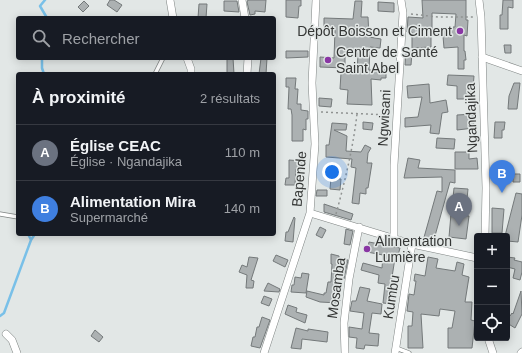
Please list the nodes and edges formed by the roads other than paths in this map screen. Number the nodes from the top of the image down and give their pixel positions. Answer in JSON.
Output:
{"nodes":[{"id":1,"x":170,"y":0,"type":"edge"},
{"id":2,"x":242,"y":0,"type":"edge"},
{"id":3,"x":316,"y":0,"type":"edge"},
{"id":4,"x":401,"y":0,"type":"edge"},
{"id":5,"x":479,"y":0,"type":"edge"},
{"id":6,"x":174,"y":16,"type":"edge"},
{"id":7,"x":245,"y":16,"type":"edge"},
{"id":8,"x":482,"y":57,"type":"junction"},
{"id":9,"x":161,"y":60,"type":"edge"},
{"id":10,"x":188,"y":60,"type":"edge"},
{"id":11,"x":248,"y":60,"type":"edge"},
{"id":12,"x":522,"y":71,"type":"edge"},
{"id":13,"x":156,"y":72,"type":"edge"},
{"id":14,"x":191,"y":72,"type":"edge"},
{"id":15,"x":247,"y":72,"type":"edge"},
{"id":16,"x":310,"y":213,"type":"junction"},
{"id":17,"x":0,"y":214,"type":"edge"},
{"id":18,"x":16,"y":217,"type":"edge"},
{"id":19,"x":359,"y":227,"type":"junction"},
{"id":20,"x":485,"y":233,"type":"edge"},
{"id":21,"x":394,"y":238,"type":"junction"},
{"id":22,"x":412,"y":244,"type":"junction"},
{"id":23,"x":474,"y":257,"type":"edge"},
{"id":24,"x":6,"y":334,"type":"dead end"},
{"id":25,"x":489,"y":341,"type":"edge"},
{"id":26,"x":396,"y":350,"type":"edge"},
{"id":27,"x":17,"y":353,"type":"edge"},
{"id":28,"x":264,"y":353,"type":"edge"},
{"id":29,"x":345,"y":353,"type":"edge"},
{"id":30,"x":409,"y":353,"type":"edge"},
{"id":31,"x":493,"y":353,"type":"edge"}],
"edges":[{"from":1,"to":6,"type":"street"},
{"from":2,"to":7,"type":"street"},
{"from":3,"to":16,"type":"street","name":"Bapende"},
{"from":4,"to":21,"type":"street","name":"Ngwisani"},
{"from":5,"to":8,"type":"street","name":"Ngandajika"},
{"from":8,"to":12,"type":"street"},
{"from":8,"to":20,"type":"street","name":"Ngandajika"},
{"from":9,"to":13,"type":"lane"},
{"from":10,"to":14,"type":"street"},
{"from":11,"to":15,"type":"street"},
{"from":16,"to":19,"type":"street"},
{"from":16,"to":28,"type":"street","name":"Bapende"},
{"from":17,"to":18,"type":"lane"},
{"from":19,"to":21,"type":"street"},
{"from":19,"to":29,"type":"street","name":"Mosamba"},
{"from":21,"to":22,"type":"street"},
{"from":22,"to":23,"type":"street"},
{"from":22,"to":26,"type":"street","name":"Kumbu"},
{"from":24,"to":27,"type":"street"},
{"from":25,"to":31,"type":"street"},
{"from":26,"to":30,"type":"lane"}]}
